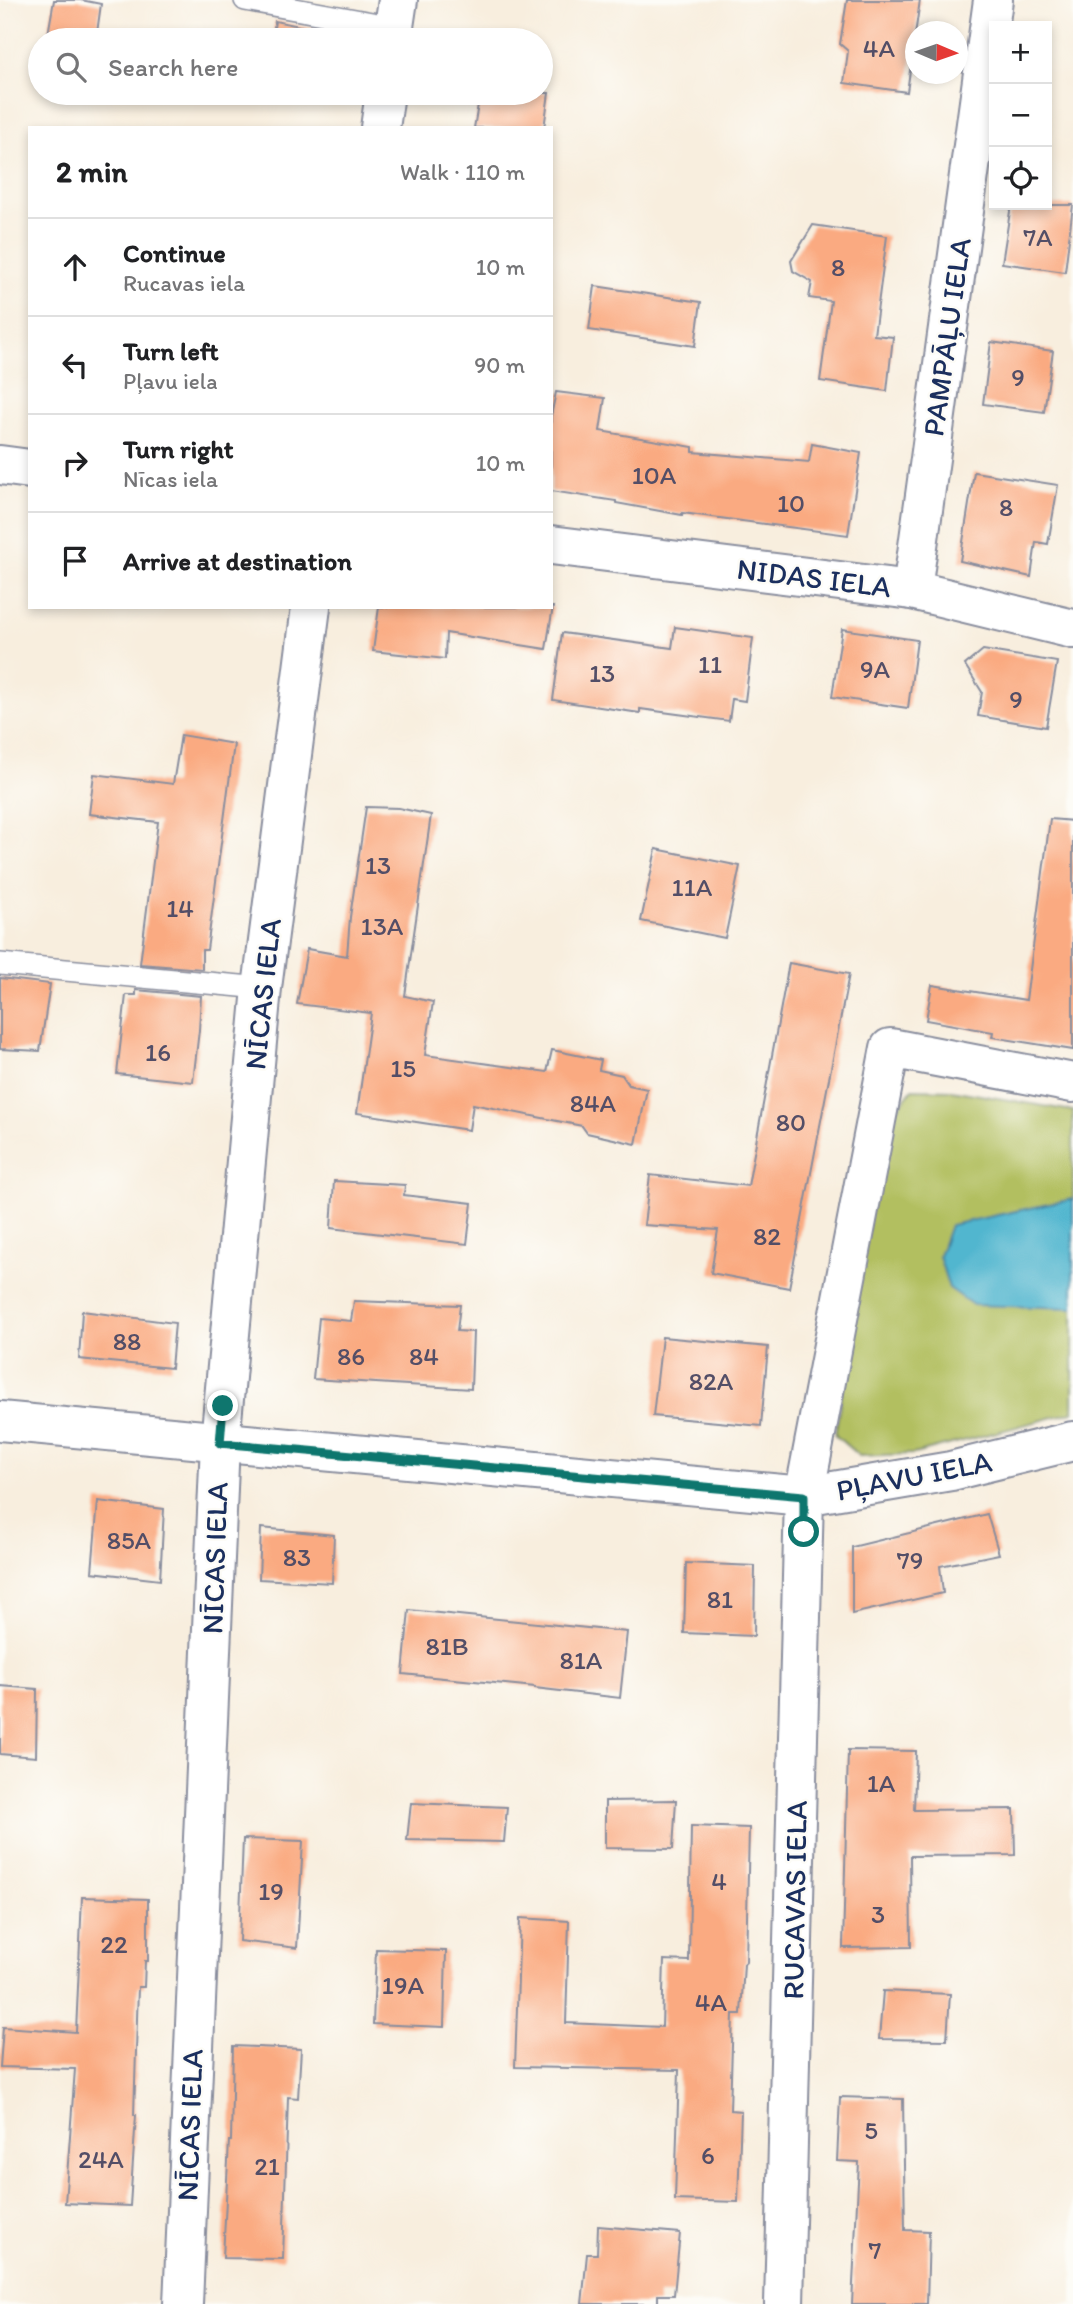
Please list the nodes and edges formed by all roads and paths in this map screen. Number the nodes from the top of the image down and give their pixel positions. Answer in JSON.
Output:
{"nodes":[{"id":1,"x":245,"y":0,"type":"edge"},
{"id":2,"x":993,"y":0,"type":"edge"},
{"id":3,"x":395,"y":22,"type":"edge"},
{"id":4,"x":383,"y":105,"type":"edge"},
{"id":5,"x":380,"y":126,"type":"edge"},
{"id":6,"x":0,"y":465,"type":"edge"},
{"id":7,"x":28,"y":469,"type":"edge"},
{"id":8,"x":553,"y":545,"type":"edge"},
{"id":9,"x":912,"y":590,"type":"junction"},
{"id":10,"x":311,"y":609,"type":"edge"},
{"id":11,"x":1073,"y":629,"type":"edge"},
{"id":12,"x":0,"y":964,"type":"edge"},
{"id":13,"x":262,"y":988,"type":"junction"},
{"id":14,"x":1073,"y":1083,"type":"edge"},
{"id":15,"x":0,"y":1421,"type":"edge"},
{"id":16,"x":1073,"y":1441,"type":"edge"},
{"id":17,"x":220,"y":1443,"type":"junction"},
{"id":18,"x":804,"y":1496,"type":"junction"},
{"id":19,"x":183,"y":2304,"type":"edge"},
{"id":20,"x":784,"y":2304,"type":"edge"}],
"edges":[{"from":1,"to":3,"type":"lane"},
{"from":2,"to":9,"type":"street","name":"PAMPĀĻU IELA"},
{"from":4,"to":5,"type":"street"},
{"from":6,"to":7,"type":"street"},
{"from":8,"to":9,"type":"street","name":"NIDAS IELA"},
{"from":9,"to":11,"type":"street","name":"NIDAS IELA"},
{"from":10,"to":13,"type":"street","name":"NĪCAS IELA"},
{"from":12,"to":13,"type":"lane"},
{"from":13,"to":17,"type":"street","name":"NĪCAS IELA"},
{"from":14,"to":18,"type":"street","name":"RUCAVAS IELA"},
{"from":15,"to":17,"type":"street","name":"PĻAVU IELA"},
{"from":16,"to":18,"type":"street","name":"PĻAVU IELA"},
{"from":17,"to":18,"type":"street","name":"PĻAVU IELA"},
{"from":17,"to":19,"type":"street","name":"NĪCAS IELA"},
{"from":18,"to":20,"type":"street","name":"RUCAVAS IELA"}]}
